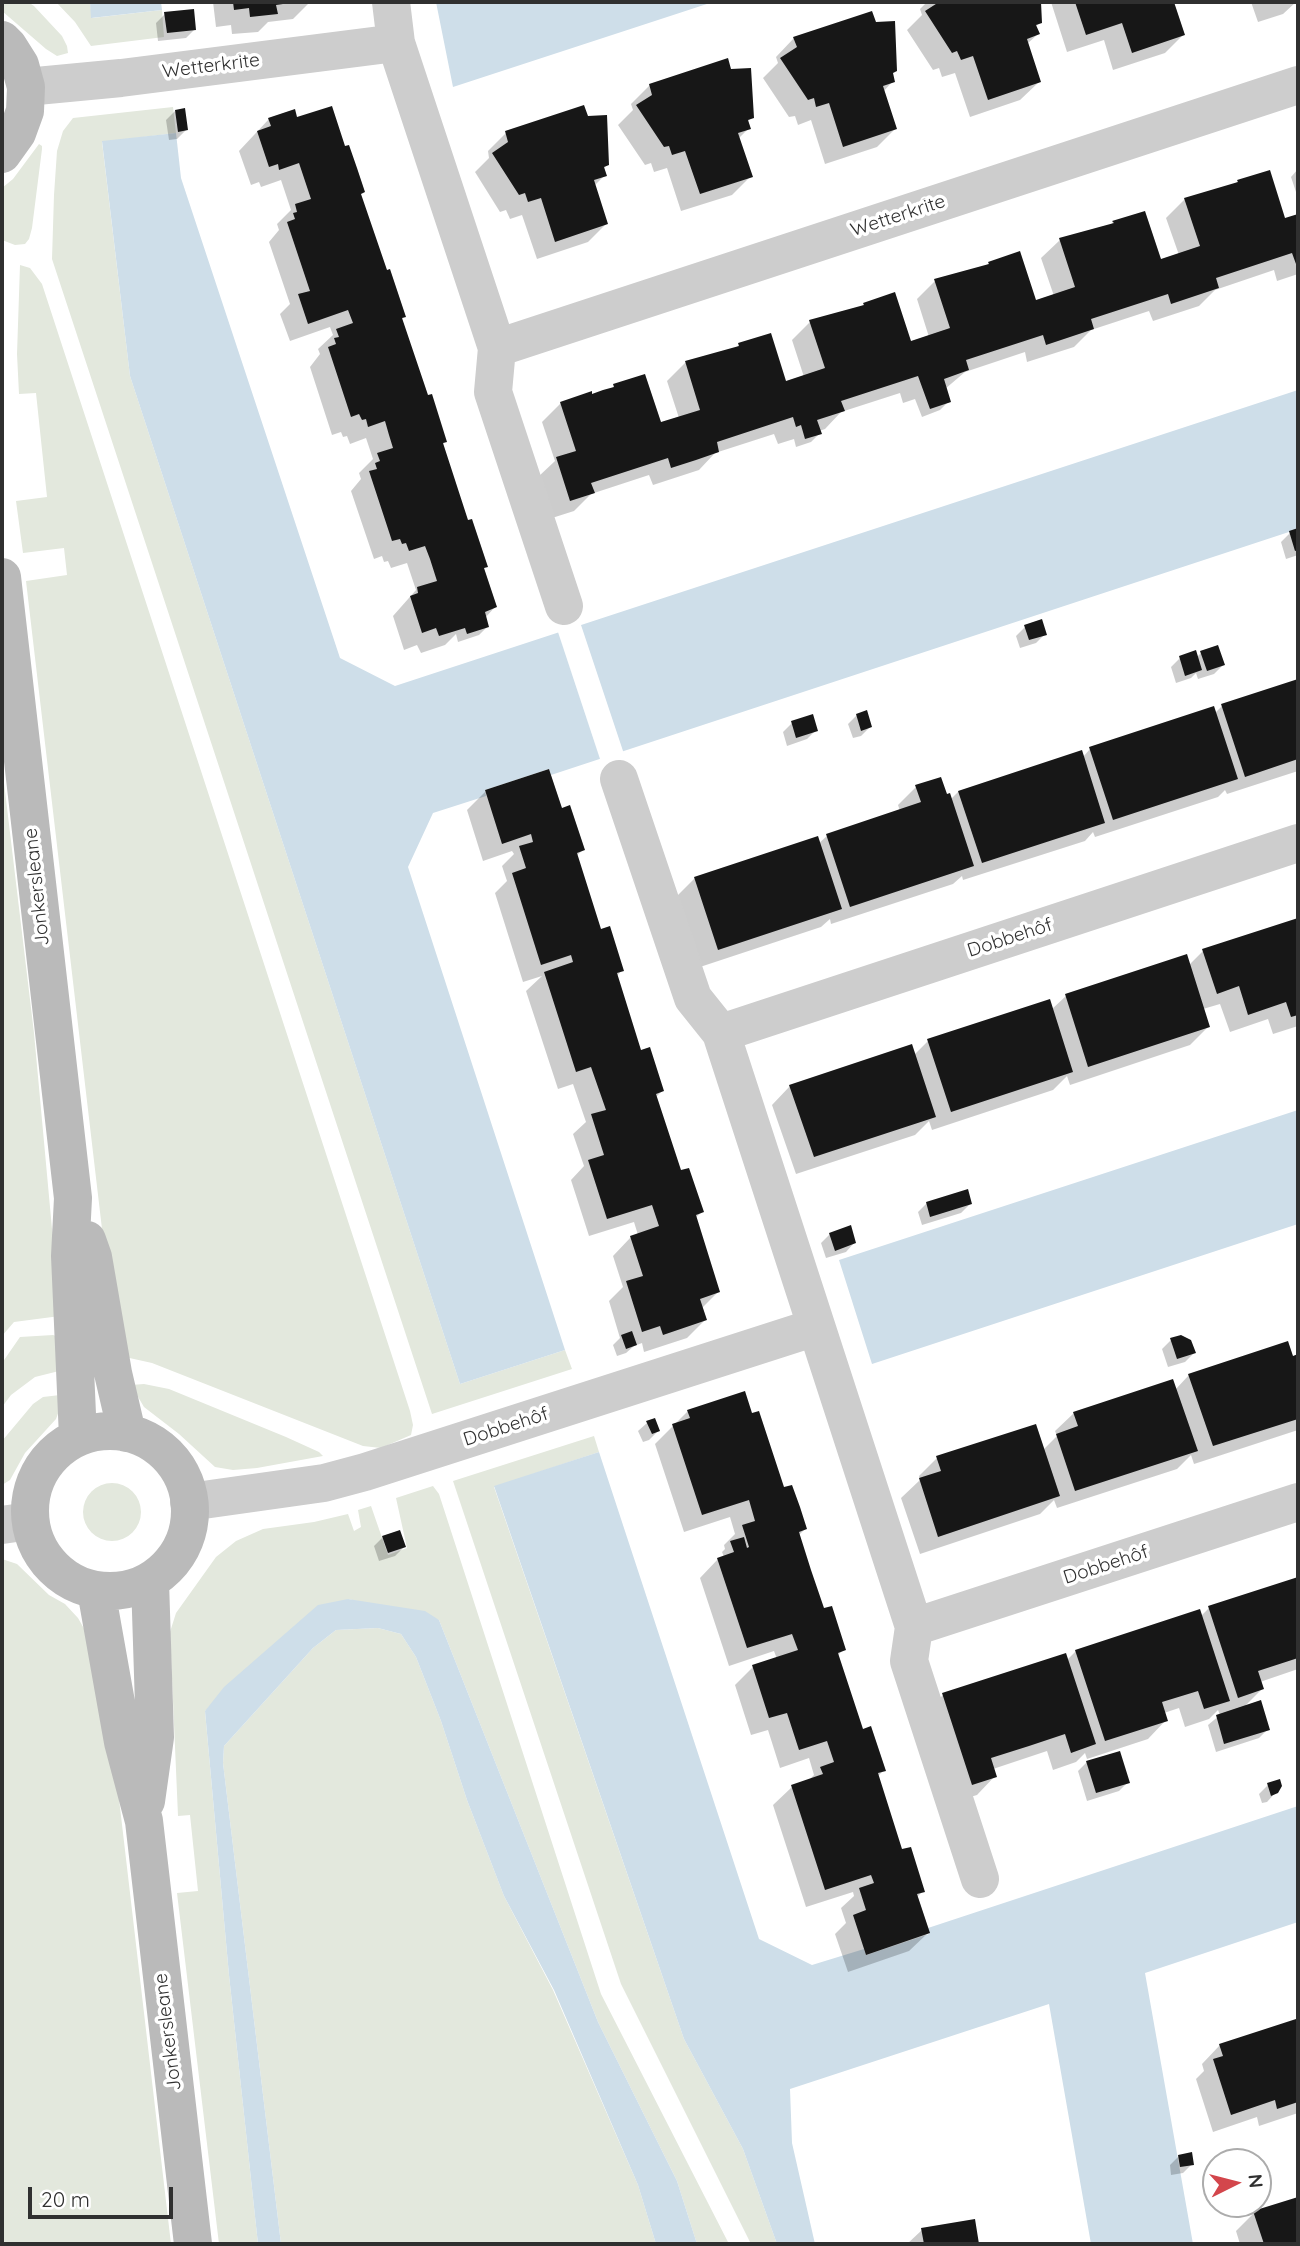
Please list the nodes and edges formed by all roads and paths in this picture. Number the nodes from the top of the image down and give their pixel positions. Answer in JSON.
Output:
{"nodes":[{"id":1,"x":391,"y":2,"type":"edge"},
{"id":2,"x":2,"y":40,"type":"edge"},
{"id":3,"x":396,"y":43,"type":"junction"},
{"id":4,"x":1298,"y":85,"type":"edge"},
{"id":5,"x":26,"y":87,"type":"junction"},
{"id":6,"x":2,"y":154,"type":"edge"},
{"id":7,"x":497,"y":348,"type":"junction"},
{"id":8,"x":2,"y":577,"type":"edge"},
{"id":9,"x":564,"y":606,"type":"dead end"},
{"id":10,"x":619,"y":779,"type":"dead end"},
{"id":11,"x":1298,"y":843,"type":"edge"},
{"id":12,"x":721,"y":1033,"type":"junction"},
{"id":13,"x":72,"y":1198,"type":"junction"},
{"id":14,"x":816,"y":1327,"type":"junction"},
{"id":15,"x":127,"y":1433,"type":"junction"},
{"id":16,"x":78,"y":1437,"type":"junction"},
{"id":17,"x":190,"y":1502,"type":"junction"},
{"id":18,"x":1298,"y":1502,"type":"edge"},
{"id":19,"x":16,"y":1523,"type":"edge"},
{"id":20,"x":149,"y":1581,"type":"junction"},
{"id":21,"x":96,"y":1590,"type":"junction"},
{"id":22,"x":914,"y":1627,"type":"junction"},
{"id":23,"x":144,"y":1821,"type":"junction"},
{"id":24,"x":980,"y":1878,"type":"dead end"},
{"id":25,"x":193,"y":2244,"type":"edge"}],
"edges":[{"from":1,"to":3,"type":"street"},
{"from":2,"to":5,"type":"street"},
{"from":3,"to":5,"type":"street","name":"Wetterkrite"},
{"from":3,"to":7,"type":"street"},
{"from":4,"to":7,"type":"street","name":"Wetterkrite"},
{"from":5,"to":6,"type":"street"},
{"from":7,"to":9,"type":"street"},
{"from":8,"to":13,"type":"street","name":"Jonkersleane"},
{"from":10,"to":12,"type":"street"},
{"from":11,"to":12,"type":"street","name":"Dobbehôf"},
{"from":12,"to":14,"type":"street"},
{"from":13,"to":15,"type":"street","name":"Jonkersleane"},
{"from":13,"to":16,"type":"street","name":"Jonkersleane"},
{"from":14,"to":17,"type":"street","name":"Dobbehôf"},
{"from":14,"to":22,"type":"street"},
{"from":15,"to":16,"type":"street"},
{"from":15,"to":17,"type":"street"},
{"from":16,"to":19,"type":"street"},
{"from":17,"to":20,"type":"street"},
{"from":18,"to":22,"type":"street","name":"Dobbehôf"},
{"from":19,"to":21,"type":"street"},
{"from":20,"to":21,"type":"street"},
{"from":20,"to":23,"type":"street","name":"Jonkersleane"},
{"from":21,"to":23,"type":"street","name":"Jonkersleane"},
{"from":22,"to":24,"type":"street"},
{"from":23,"to":25,"type":"street","name":"Jonkersleane"}]}
